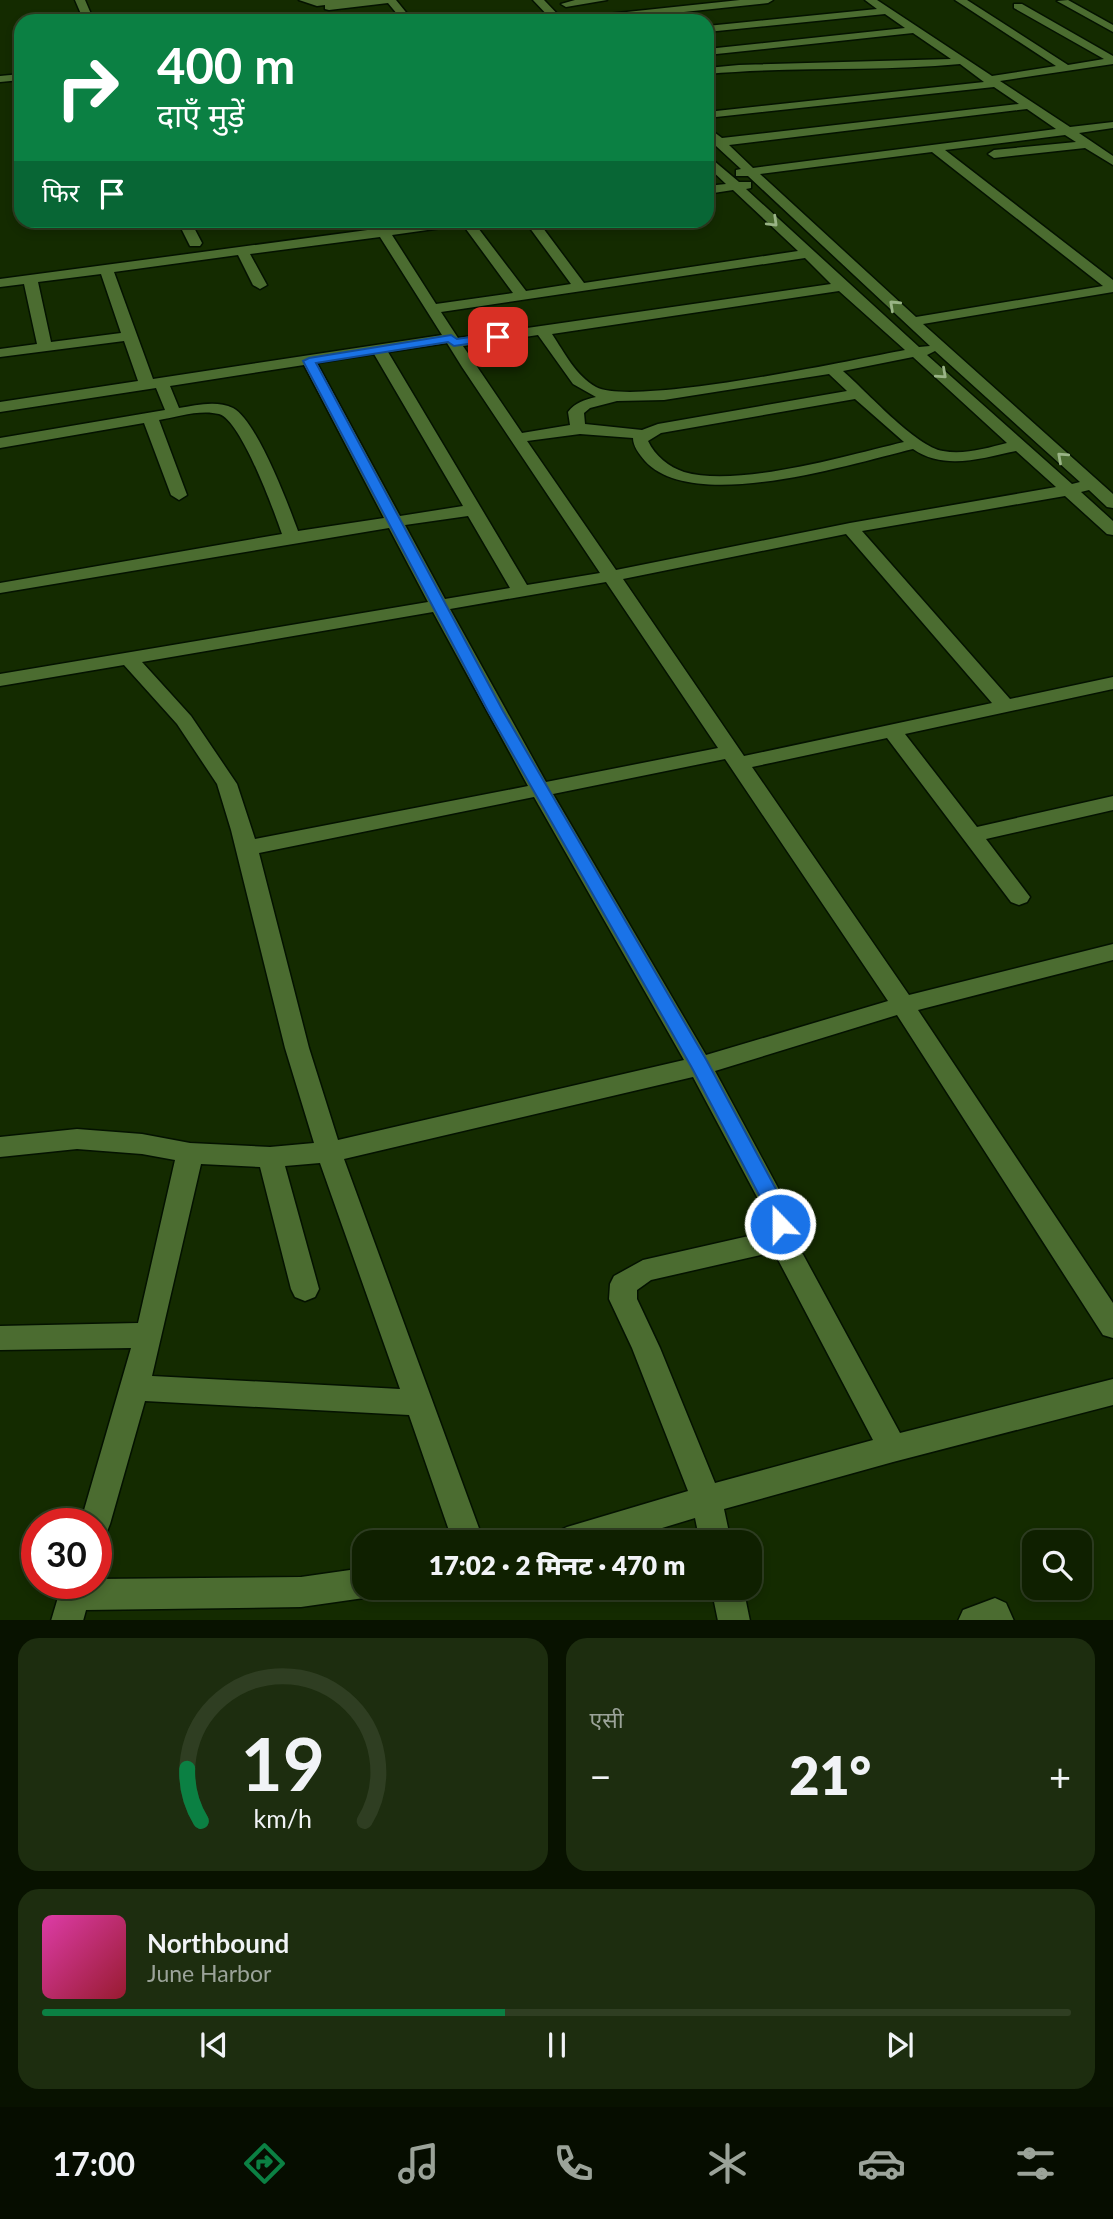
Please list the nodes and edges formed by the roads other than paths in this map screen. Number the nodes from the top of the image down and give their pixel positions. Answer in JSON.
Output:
{"nodes":[{"id":1,"x":304,"y":0,"type":"edge"},
{"id":2,"x":352,"y":0,"type":"edge"},
{"id":3,"x":391,"y":0,"type":"edge"},
{"id":4,"x":538,"y":0,"type":"edge"},
{"id":5,"x":602,"y":0,"type":"edge"},
{"id":6,"x":768,"y":0,"type":"edge"},
{"id":7,"x":870,"y":0,"type":"edge"},
{"id":8,"x":960,"y":0,"type":"edge"},
{"id":9,"x":1007,"y":0,"type":"edge"},
{"id":10,"x":1053,"y":1,"type":"edge"},
{"id":11,"x":564,"y":2,"type":"edge"},
{"id":12,"x":1018,"y":6,"type":"junction"},
{"id":13,"x":329,"y":7,"type":"dead end"},
{"id":14,"x":886,"y":10,"type":"junction"},
{"id":15,"x":402,"y":14,"type":"edge"},
{"id":16,"x":552,"y":14,"type":"edge"},
{"id":17,"x":638,"y":14,"type":"edge"},
{"id":18,"x":714,"y":28,"type":"edge"},
{"id":19,"x":1113,"y":29,"type":"edge"},
{"id":20,"x":914,"y":30,"type":"junction"},
{"id":21,"x":1066,"y":34,"type":"junction"},
{"id":22,"x":766,"y":46,"type":"junction"},
{"id":23,"x":714,"y":51,"type":"edge"},
{"id":24,"x":780,"y":56,"type":"dead end"},
{"id":25,"x":960,"y":61,"type":"junction"},
{"id":26,"x":1113,"y":61,"type":"edge"},
{"id":27,"x":1066,"y":68,"type":"junction"},
{"id":28,"x":714,"y":70,"type":"edge"},
{"id":29,"x":991,"y":82,"type":"junction"},
{"id":30,"x":1027,"y":106,"type":"junction"},
{"id":31,"x":714,"y":114,"type":"edge"},
{"id":32,"x":1113,"y":125,"type":"edge"},
{"id":33,"x":1065,"y":131,"type":"junction"},
{"id":34,"x":714,"y":143,"type":"edge"},
{"id":35,"x":714,"y":144,"type":"edge"},
{"id":36,"x":1086,"y":144,"type":"junction"},
{"id":37,"x":933,"y":147,"type":"junction"},
{"id":38,"x":949,"y":159,"type":"junction"},
{"id":39,"x":1113,"y":162,"type":"edge"},
{"id":40,"x":714,"y":166,"type":"edge"},
{"id":41,"x":750,"y":171,"type":"junction"},
{"id":42,"x":724,"y":175,"type":"junction"},
{"id":43,"x":714,"y":176,"type":"edge"},
{"id":44,"x":762,"y":183,"type":"junction"},
{"id":45,"x":737,"y":186,"type":"junction"},
{"id":46,"x":714,"y":189,"type":"edge"},
{"id":47,"x":187,"y":228,"type":"edge"},
{"id":48,"x":306,"y":228,"type":"edge"},
{"id":49,"x":368,"y":228,"type":"edge"},
{"id":50,"x":380,"y":228,"type":"edge"},
{"id":51,"x":476,"y":228,"type":"edge"},
{"id":52,"x":536,"y":228,"type":"edge"},
{"id":53,"x":195,"y":243,"type":"junction"},
{"id":54,"x":242,"y":251,"type":"junction"},
{"id":55,"x":808,"y":254,"type":"junction"},
{"id":56,"x":106,"y":269,"type":"junction"},
{"id":57,"x":0,"y":270,"type":"edge"},
{"id":58,"x":30,"y":279,"type":"junction"},
{"id":59,"x":0,"y":283,"type":"edge"},
{"id":60,"x":260,"y":285,"type":"dead end"},
{"id":61,"x":842,"y":286,"type":"junction"},
{"id":62,"x":580,"y":287,"type":"junction"},
{"id":63,"x":1113,"y":288,"type":"edge"},
{"id":64,"x":522,"y":295,"type":"junction"},
{"id":65,"x":432,"y":309,"type":"junction"},
{"id":66,"x":912,"y":322,"type":"junction"},
{"id":67,"x":542,"y":330,"type":"junction"},
{"id":68,"x":130,"y":336,"type":"junction"},
{"id":69,"x":452,"y":341,"type":"junction"},
{"id":70,"x":45,"y":346,"type":"junction"},
{"id":71,"x":941,"y":348,"type":"junction"},
{"id":72,"x":379,"y":350,"type":"junction"},
{"id":73,"x":918,"y":352,"type":"junction"},
{"id":74,"x":0,"y":353,"type":"edge"},
{"id":75,"x":309,"y":361,"type":"junction"},
{"id":76,"x":832,"y":369,"type":"junction"},
{"id":77,"x":154,"y":383,"type":"junction"},
{"id":78,"x":861,"y":393,"type":"junction"},
{"id":79,"x":616,"y":398,"type":"junction"},
{"id":80,"x":0,"y":407,"type":"edge"},
{"id":81,"x":174,"y":413,"type":"junction"},
{"id":82,"x":150,"y":418,"type":"junction"},
{"id":83,"x":578,"y":427,"type":"junction"},
{"id":84,"x":643,"y":435,"type":"junction"},
{"id":85,"x":518,"y":438,"type":"junction"},
{"id":86,"x":0,"y":443,"type":"edge"},
{"id":87,"x":915,"y":444,"type":"junction"},
{"id":88,"x":1021,"y":445,"type":"junction"},
{"id":89,"x":1092,"y":484,"type":"junction"},
{"id":90,"x":1070,"y":490,"type":"junction"},
{"id":91,"x":179,"y":495,"type":"dead end"},
{"id":92,"x":1113,"y":503,"type":"edge"},
{"id":93,"x":473,"y":510,"type":"junction"},
{"id":94,"x":393,"y":522,"type":"junction"},
{"id":95,"x":850,"y":528,"type":"junction"},
{"id":96,"x":1113,"y":530,"type":"edge"},
{"id":97,"x":292,"y":537,"type":"junction"},
{"id":98,"x":612,"y":576,"type":"junction"},
{"id":99,"x":0,"y":588,"type":"edge"},
{"id":100,"x":521,"y":591,"type":"junction"},
{"id":101,"x":439,"y":604,"type":"junction"},
{"id":102,"x":128,"y":658,"type":"junction"},
{"id":103,"x":0,"y":680,"type":"edge"},
{"id":104,"x":1113,"y":683,"type":"edge"},
{"id":105,"x":1005,"y":706,"type":"junction"},
{"id":106,"x":892,"y":731,"type":"junction"},
{"id":107,"x":734,"y":758,"type":"junction"},
{"id":108,"x":540,"y":790,"type":"junction"},
{"id":109,"x":1113,"y":803,"type":"edge"},
{"id":110,"x":972,"y":835,"type":"junction"},
{"id":111,"x":247,"y":848,"type":"junction"},
{"id":112,"x":1018,"y":897,"type":"dead end"},
{"id":113,"x":1113,"y":952,"type":"edge"},
{"id":114,"x":903,"y":1005,"type":"junction"},
{"id":115,"x":700,"y":1066,"type":"junction"},
{"id":116,"x":0,"y":1147,"type":"edge"},
{"id":117,"x":329,"y":1152,"type":"junction"},
{"id":118,"x":190,"y":1153,"type":"junction"},
{"id":119,"x":270,"y":1157,"type":"junction"},
{"id":120,"x":780,"y":1237,"type":"junction"},
{"id":121,"x":305,"y":1290,"type":"dead end"},
{"id":122,"x":1113,"y":1326,"type":"edge"},
{"id":123,"x":149,"y":1335,"type":"junction"},
{"id":124,"x":0,"y":1338,"type":"edge"},
{"id":125,"x":135,"y":1388,"type":"junction"},
{"id":126,"x":1113,"y":1392,"type":"edge"},
{"id":127,"x":418,"y":1404,"type":"junction"},
{"id":128,"x":893,"y":1448,"type":"junction"},
{"id":129,"x":707,"y":1500,"type":"junction"},
{"id":130,"x":100,"y":1508,"type":"edge"},
{"id":131,"x":465,"y":1530,"type":"edge"},
{"id":132,"x":607,"y":1530,"type":"edge"},
{"id":133,"x":713,"y":1530,"type":"edge"},
{"id":134,"x":352,"y":1585,"type":"edge"},
{"id":135,"x":73,"y":1600,"type":"edge"},
{"id":136,"x":730,"y":1600,"type":"edge"},
{"id":137,"x":734,"y":1620,"type":"edge"},
{"id":138,"x":974,"y":1620,"type":"edge"},
{"id":139,"x":998,"y":1620,"type":"edge"}],
"edges":[{"from":1,"to":2,"type":"street"},
{"from":3,"to":13,"type":"street"},
{"from":3,"to":15,"type":"street"},
{"from":4,"to":16,"type":"street"},
{"from":5,"to":11,"type":"street"},
{"from":6,"to":17,"type":"street"},
{"from":7,"to":14,"type":"street"},
{"from":8,"to":27,"type":"street"},
{"from":9,"to":12,"type":"street"},
{"from":10,"to":12,"type":"street"},
{"from":10,"to":19,"type":"street"},
{"from":12,"to":21,"type":"street"},
{"from":14,"to":18,"type":"street"},
{"from":14,"to":20,"type":"street"},
{"from":19,"to":21,"type":"street"},
{"from":20,"to":22,"type":"street"},
{"from":20,"to":25,"type":"street"},
{"from":21,"to":26,"type":"street"},
{"from":22,"to":23,"type":"street"},
{"from":22,"to":24,"type":"street"},
{"from":25,"to":28,"type":"street"},
{"from":25,"to":29,"type":"street"},
{"from":26,"to":27,"type":"street"},
{"from":27,"to":29,"type":"street"},
{"from":29,"to":30,"type":"street"},
{"from":29,"to":31,"type":"street"},
{"from":30,"to":33,"type":"street"},
{"from":30,"to":34,"type":"street"},
{"from":32,"to":33,"type":"street"},
{"from":33,"to":36,"type":"street"},
{"from":33,"to":37,"type":"street"},
{"from":35,"to":41,"type":"street"},
{"from":36,"to":38,"type":"street"},
{"from":36,"to":39,"type":"street"},
{"from":37,"to":38,"type":"street"},
{"from":37,"to":41,"type":"street"},
{"from":38,"to":44,"type":"street"},
{"from":38,"to":63,"type":"street"},
{"from":40,"to":42,"type":"street"},
{"from":41,"to":42,"type":"street"},
{"from":41,"to":44,"type":"street"},
{"from":42,"to":43,"type":"street"},
{"from":42,"to":45,"type":"street"},
{"from":44,"to":45,"type":"street"},
{"from":66,"to":44,"type":"street","one_way":true},
{"from":45,"to":46,"type":"street"},
{"from":45,"to":55,"type":"street","one_way":true},
{"from":47,"to":53,"type":"street"},
{"from":48,"to":53,"type":"street"},
{"from":49,"to":54,"type":"street"},
{"from":50,"to":65,"type":"street"},
{"from":51,"to":64,"type":"street"},
{"from":52,"to":62,"type":"street"},
{"from":53,"to":57,"type":"street"},
{"from":54,"to":56,"type":"street"},
{"from":54,"to":60,"type":"street"},
{"from":55,"to":61,"type":"street"},
{"from":55,"to":62,"type":"street"},
{"from":56,"to":58,"type":"street"},
{"from":56,"to":68,"type":"street"},
{"from":58,"to":59,"type":"street"},
{"from":58,"to":70,"type":"street"},
{"from":61,"to":67,"type":"street"},
{"from":61,"to":73,"type":"street"},
{"from":62,"to":64,"type":"street"},
{"from":63,"to":66,"type":"street"},
{"from":64,"to":65,"type":"street"},
{"from":65,"to":69,"type":"street"},
{"from":66,"to":71,"type":"street"},
{"from":67,"to":69,"type":"street"},
{"from":67,"to":79,"type":"street"},
{"from":68,"to":70,"type":"street"},
{"from":68,"to":77,"type":"street"},
{"from":69,"to":72,"type":"street"},
{"from":69,"to":85,"type":"street"},
{"from":70,"to":74,"type":"street"},
{"from":71,"to":73,"type":"street"},
{"from":89,"to":71,"type":"street","one_way":true},
{"from":72,"to":75,"type":"street"},
{"from":72,"to":93,"type":"street"},
{"from":73,"to":76,"type":"street"},
{"from":73,"to":88,"type":"street","one_way":true},
{"from":75,"to":77,"type":"street"},
{"from":75,"to":94,"type":"street"},
{"from":76,"to":78,"type":"street"},
{"from":76,"to":79,"type":"street"},
{"from":77,"to":80,"type":"street"},
{"from":77,"to":81,"type":"street"},
{"from":78,"to":84,"type":"street"},
{"from":78,"to":87,"type":"street"},
{"from":79,"to":83,"type":"street"},
{"from":81,"to":82,"type":"street"},
{"from":81,"to":97,"type":"street"},
{"from":82,"to":86,"type":"street"},
{"from":82,"to":91,"type":"street"},
{"from":83,"to":84,"type":"street"},
{"from":83,"to":85,"type":"street"},
{"from":84,"to":87,"type":"street"},
{"from":85,"to":98,"type":"street"},
{"from":87,"to":88,"type":"street"},
{"from":88,"to":90,"type":"street"},
{"from":89,"to":90,"type":"street"},
{"from":89,"to":92,"type":"street"},
{"from":90,"to":95,"type":"street"},
{"from":90,"to":96,"type":"street"},
{"from":93,"to":94,"type":"street"},
{"from":93,"to":100,"type":"street"},
{"from":94,"to":97,"type":"street"},
{"from":94,"to":101,"type":"street"},
{"from":95,"to":98,"type":"street"},
{"from":95,"to":105,"type":"street"},
{"from":97,"to":99,"type":"street"},
{"from":98,"to":100,"type":"street"},
{"from":98,"to":107,"type":"street"},
{"from":100,"to":101,"type":"street"},
{"from":101,"to":102,"type":"street"},
{"from":101,"to":108,"type":"street"},
{"from":102,"to":103,"type":"street"},
{"from":102,"to":111,"type":"street"},
{"from":104,"to":105,"type":"street"},
{"from":105,"to":106,"type":"street"},
{"from":106,"to":107,"type":"street"},
{"from":106,"to":110,"type":"street"},
{"from":107,"to":108,"type":"street"},
{"from":107,"to":114,"type":"street"},
{"from":108,"to":111,"type":"street"},
{"from":108,"to":115,"type":"street"},
{"from":109,"to":110,"type":"street"},
{"from":110,"to":112,"type":"street"},
{"from":111,"to":117,"type":"street"},
{"from":113,"to":114,"type":"street"},
{"from":114,"to":115,"type":"street"},
{"from":114,"to":122,"type":"street"},
{"from":115,"to":117,"type":"street"},
{"from":115,"to":120,"type":"street"},
{"from":116,"to":118,"type":"street"},
{"from":117,"to":119,"type":"street"},
{"from":117,"to":127,"type":"street"},
{"from":118,"to":119,"type":"street"},
{"from":118,"to":123,"type":"street"},
{"from":119,"to":121,"type":"street"},
{"from":120,"to":128,"type":"street"},
{"from":120,"to":129,"type":"street"},
{"from":123,"to":124,"type":"street"},
{"from":123,"to":125,"type":"street"},
{"from":125,"to":127,"type":"street"},
{"from":125,"to":130,"type":"street"},
{"from":126,"to":128,"type":"street"},
{"from":127,"to":131,"type":"street"},
{"from":128,"to":129,"type":"street"},
{"from":129,"to":132,"type":"street"},
{"from":129,"to":133,"type":"street"},
{"from":134,"to":135,"type":"street"},
{"from":136,"to":137,"type":"street"},
{"from":138,"to":139,"type":"street"}]}
